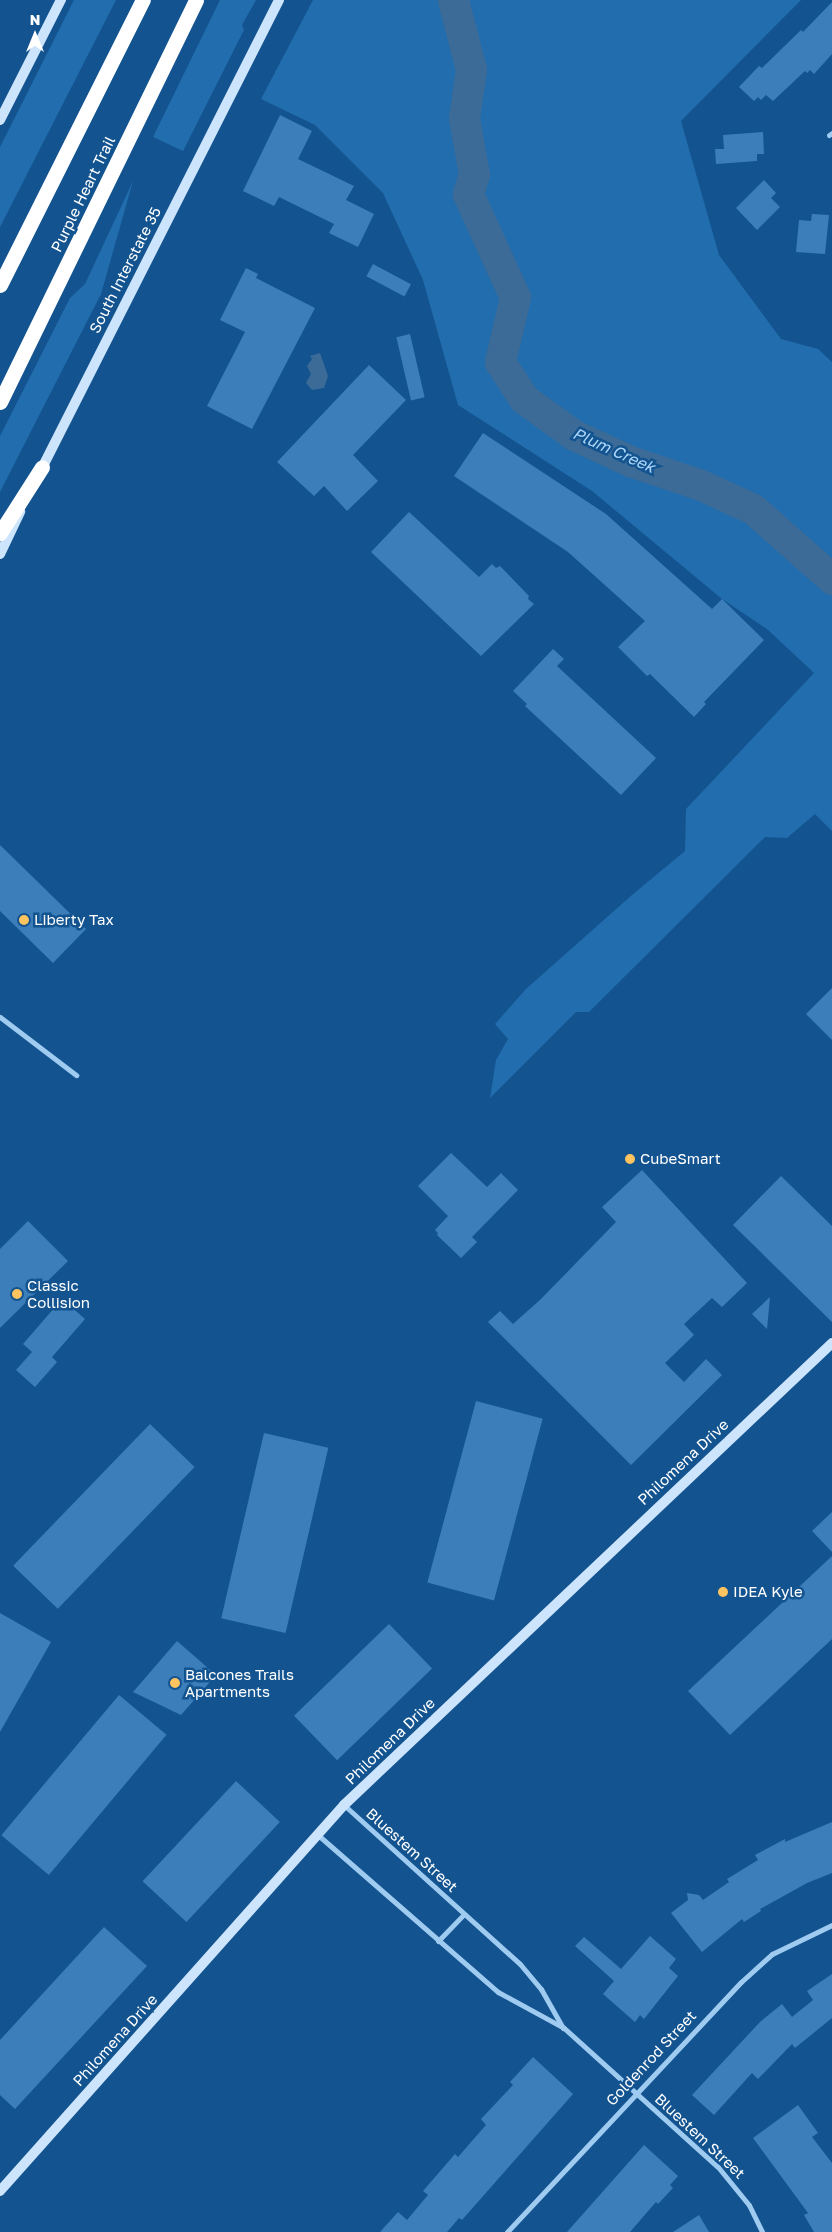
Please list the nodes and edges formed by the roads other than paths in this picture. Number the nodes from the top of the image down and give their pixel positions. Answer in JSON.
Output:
{"nodes":[{"id":1,"x":61,"y":0,"type":"edge"},
{"id":2,"x":143,"y":0,"type":"edge"},
{"id":3,"x":196,"y":0,"type":"edge"},
{"id":4,"x":278,"y":0,"type":"edge"},
{"id":5,"x":0,"y":120,"type":"edge"},
{"id":6,"x":0,"y":285,"type":"edge"},
{"id":7,"x":0,"y":402,"type":"edge"},
{"id":8,"x":42,"y":467,"type":"junction"},
{"id":9,"x":0,"y":533,"type":"edge"},
{"id":10,"x":0,"y":554,"type":"edge"},
{"id":11,"x":0,"y":1017,"type":"edge"},
{"id":12,"x":76,"y":1075,"type":"dead end"},
{"id":13,"x":832,"y":1343,"type":"edge"},
{"id":14,"x":344,"y":1805,"type":"junction"},
{"id":15,"x":318,"y":1835,"type":"junction"},
{"id":16,"x":464,"y":1914,"type":"junction"},
{"id":17,"x":832,"y":1925,"type":"edge"},
{"id":18,"x":438,"y":1941,"type":"junction"},
{"id":19,"x":564,"y":2028,"type":"junction"},
{"id":20,"x":635,"y":2093,"type":"junction"},
{"id":21,"x":0,"y":2191,"type":"edge"},
{"id":22,"x":507,"y":2232,"type":"edge"},
{"id":23,"x":762,"y":2232,"type":"edge"}],
"edges":[{"from":1,"to":5,"type":"street"},
{"from":2,"to":6,"type":"highway"},
{"from":3,"to":7,"type":"highway","name":"Purple Heart Trail"},
{"from":4,"to":8,"type":"street","name":"South Interstate 35"},
{"from":8,"to":9,"type":"highway"},
{"from":8,"to":10,"type":"street","name":"South Interstate 35"},
{"from":11,"to":12,"type":"street"},
{"from":13,"to":14,"type":"street","name":"Philomena Drive"},
{"from":14,"to":15,"type":"street","name":"Philomena Drive"},
{"from":14,"to":16,"type":"street","name":"Bluestem Street"},
{"from":15,"to":18,"type":"street","name":"Bluestem Street"},
{"from":15,"to":21,"type":"street","name":"Philomena Drive"},
{"from":16,"to":18,"type":"street"},
{"from":16,"to":19,"type":"street","name":"Bluestem Street"},
{"from":17,"to":20,"type":"street","name":"Goldenrod Street"},
{"from":18,"to":19,"type":"street","name":"Bluestem Street"},
{"from":19,"to":20,"type":"street","name":"Bluestem Street"},
{"from":20,"to":22,"type":"street","name":"Goldenrod Street"},
{"from":20,"to":23,"type":"street","name":"Bluestem Street"}]}
